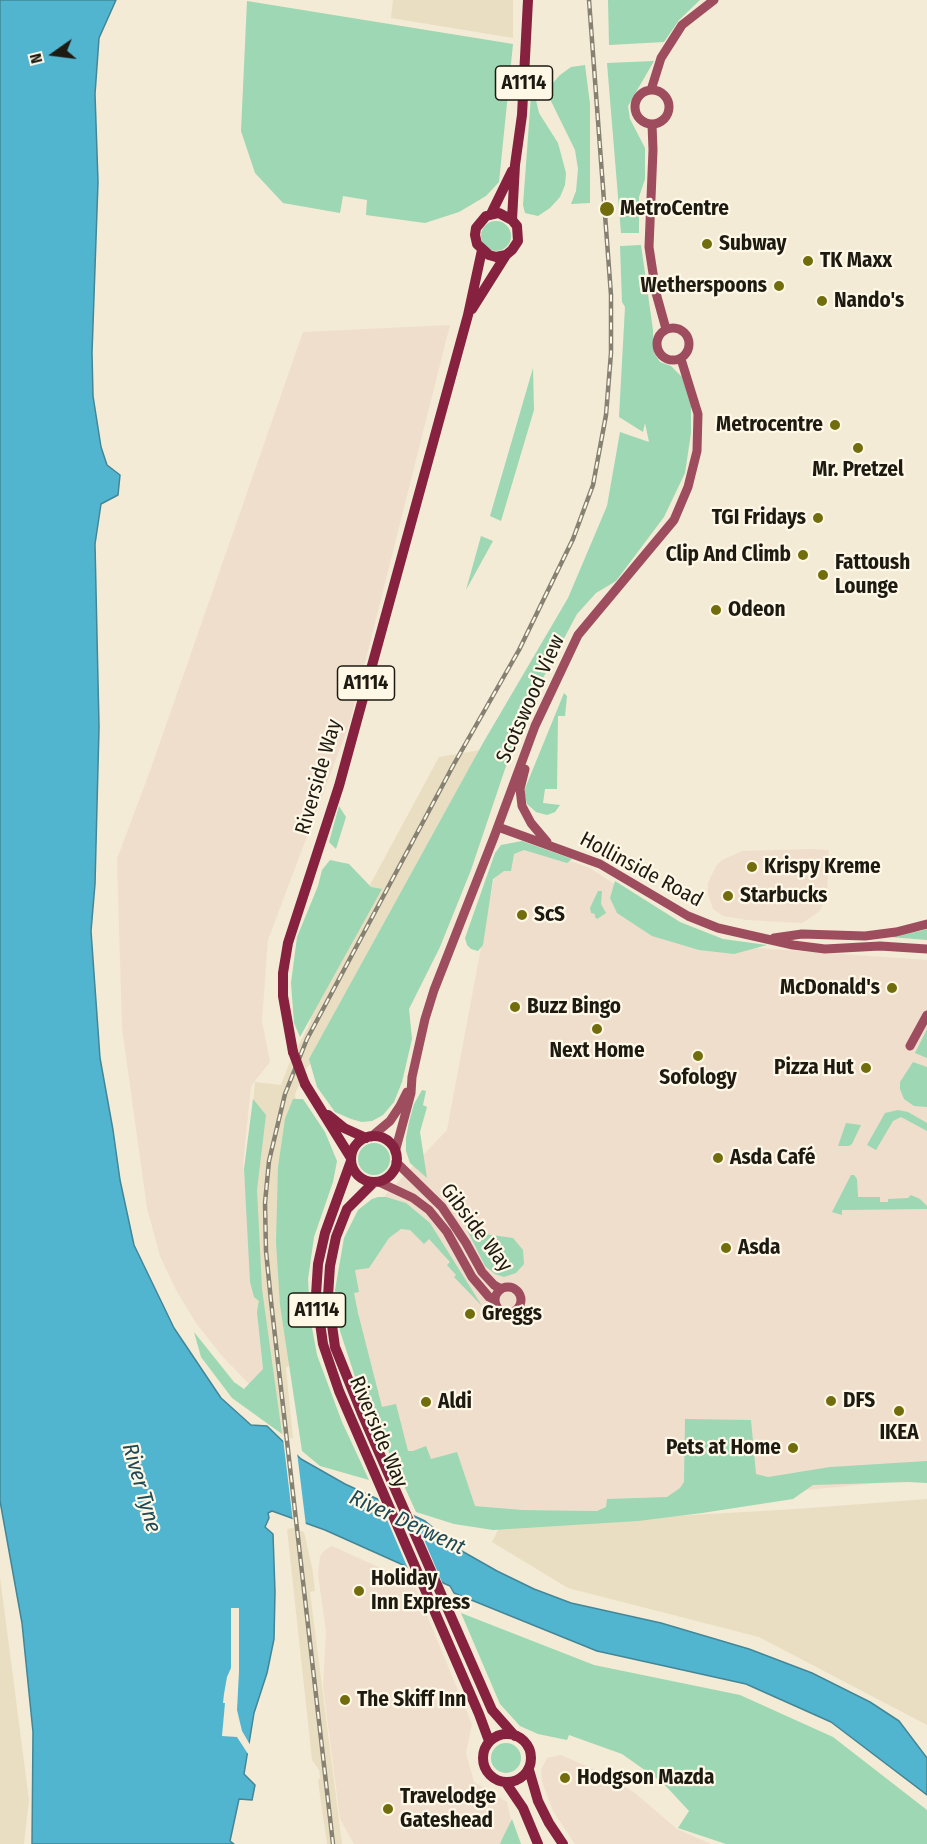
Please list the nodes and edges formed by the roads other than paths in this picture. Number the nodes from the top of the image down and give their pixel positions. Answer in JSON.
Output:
{"nodes":[{"id":1,"x":528,"y":0,"type":"edge"},
{"id":2,"x":714,"y":0,"type":"edge"},
{"id":3,"x":651,"y":90,"type":"junction"},
{"id":4,"x":652,"y":124,"type":"junction"},
{"id":5,"x":515,"y":165,"type":"junction"},
{"id":6,"x":492,"y":214,"type":"junction"},
{"id":7,"x":512,"y":220,"type":"junction"},
{"id":8,"x":482,"y":250,"type":"junction"},
{"id":9,"x":506,"y":255,"type":"junction"},
{"id":10,"x":468,"y":315,"type":"junction"},
{"id":11,"x":666,"y":329,"type":"junction"},
{"id":12,"x":681,"y":359,"type":"junction"},
{"id":13,"x":535,"y":726,"type":"junction"},
{"id":14,"x":498,"y":827,"type":"junction"},
{"id":15,"x":548,"y":843,"type":"junction"},
{"id":16,"x":927,"y":924,"type":"edge"},
{"id":17,"x":849,"y":937,"type":"junction"},
{"id":18,"x":769,"y":938,"type":"junction"},
{"id":19,"x":880,"y":946,"type":"junction"},
{"id":20,"x":927,"y":949,"type":"edge"},
{"id":21,"x":927,"y":1015,"type":"edge"},
{"id":22,"x":910,"y":1046,"type":"dead end"},
{"id":23,"x":412,"y":1077,"type":"junction"},
{"id":24,"x":321,"y":1110,"type":"junction"},
{"id":25,"x":369,"y":1137,"type":"junction"},
{"id":26,"x":396,"y":1157,"type":"junction"},
{"id":27,"x":351,"y":1159,"type":"junction"},
{"id":28,"x":376,"y":1182,"type":"junction"},
{"id":29,"x":501,"y":1289,"type":"junction"},
{"id":30,"x":495,"y":1300,"type":"junction"},
{"id":31,"x":515,"y":1736,"type":"junction"},
{"id":32,"x":489,"y":1741,"type":"junction"},
{"id":33,"x":529,"y":1770,"type":"junction"},
{"id":34,"x":506,"y":1783,"type":"junction"},
{"id":35,"x":538,"y":1844,"type":"edge"},
{"id":36,"x":563,"y":1844,"type":"edge"}],
"edges":[{"from":1,"to":5,"type":"main road","number":"A1114"},
{"from":2,"to":3,"type":"street"},
{"from":3,"to":4,"type":"street"},
{"from":3,"to":4,"type":"street"},
{"from":4,"to":11,"type":"street"},
{"from":5,"to":6,"type":"main road","number":"A1114"},
{"from":5,"to":7,"type":"main road","number":"A1114"},
{"from":6,"to":7,"type":"main road"},
{"from":6,"to":8,"type":"main road"},
{"from":7,"to":9,"type":"main road"},
{"from":8,"to":9,"type":"main road"},
{"from":8,"to":10,"type":"main road","number":"A1114"},
{"from":9,"to":10,"type":"main road","number":"A1114"},
{"from":10,"to":24,"type":"main road","name":"Riverside Way","number":"A1114","bridge":true},
{"from":11,"to":12,"type":"street"},
{"from":11,"to":12,"type":"street"},
{"from":12,"to":13,"type":"street","name":"Scotswood View"},
{"from":13,"to":14,"type":"street","name":"Scotswood View"},
{"from":13,"to":15,"type":"street"},
{"from":14,"to":15,"type":"street","name":"Hollinside Road"},
{"from":14,"to":23,"type":"street","name":"Scotswood View"},
{"from":15,"to":18,"type":"street","name":"Hollinside Road"},
{"from":16,"to":17,"type":"street","name":"Hollinside Road"},
{"from":17,"to":18,"type":"street","name":"Hollinside Road"},
{"from":17,"to":19,"type":"street","name":"Hollinside Road"},
{"from":18,"to":19,"type":"street","name":"Hollinside Road"},
{"from":19,"to":20,"type":"street","name":"Hollinside Road"},
{"from":21,"to":22,"type":"street"},
{"from":23,"to":25,"type":"street","name":"Scotswood View"},
{"from":23,"to":26,"type":"street","name":"Scotswood View"},
{"from":24,"to":25,"type":"main road","name":"Riverside Way","number":"A1114"},
{"from":24,"to":27,"type":"main road","name":"Riverside Way","number":"A1114"},
{"from":25,"to":26,"type":"main road"},
{"from":25,"to":27,"type":"main road"},
{"from":26,"to":28,"type":"main road"},
{"from":26,"to":29,"type":"street","name":"Gibside Way"},
{"from":27,"to":28,"type":"main road"},
{"from":27,"to":32,"type":"main road","name":"Riverside Way","number":"A1114"},
{"from":28,"to":30,"type":"street","name":"Gibside Way"},
{"from":28,"to":31,"type":"main road","name":"Riverside Way","number":"A1114"},
{"from":29,"to":30,"type":"street","name":"Gibside Way"},
{"from":29,"to":30,"type":"street","name":"Gibside Way"},
{"from":31,"to":32,"type":"main road"},
{"from":31,"to":33,"type":"main road","number":"A1114"},
{"from":32,"to":34,"type":"main road","number":"A1114"},
{"from":33,"to":34,"type":"main road"},
{"from":33,"to":36,"type":"main road","number":"A1114"},
{"from":34,"to":35,"type":"main road","number":"A1114"}]}
